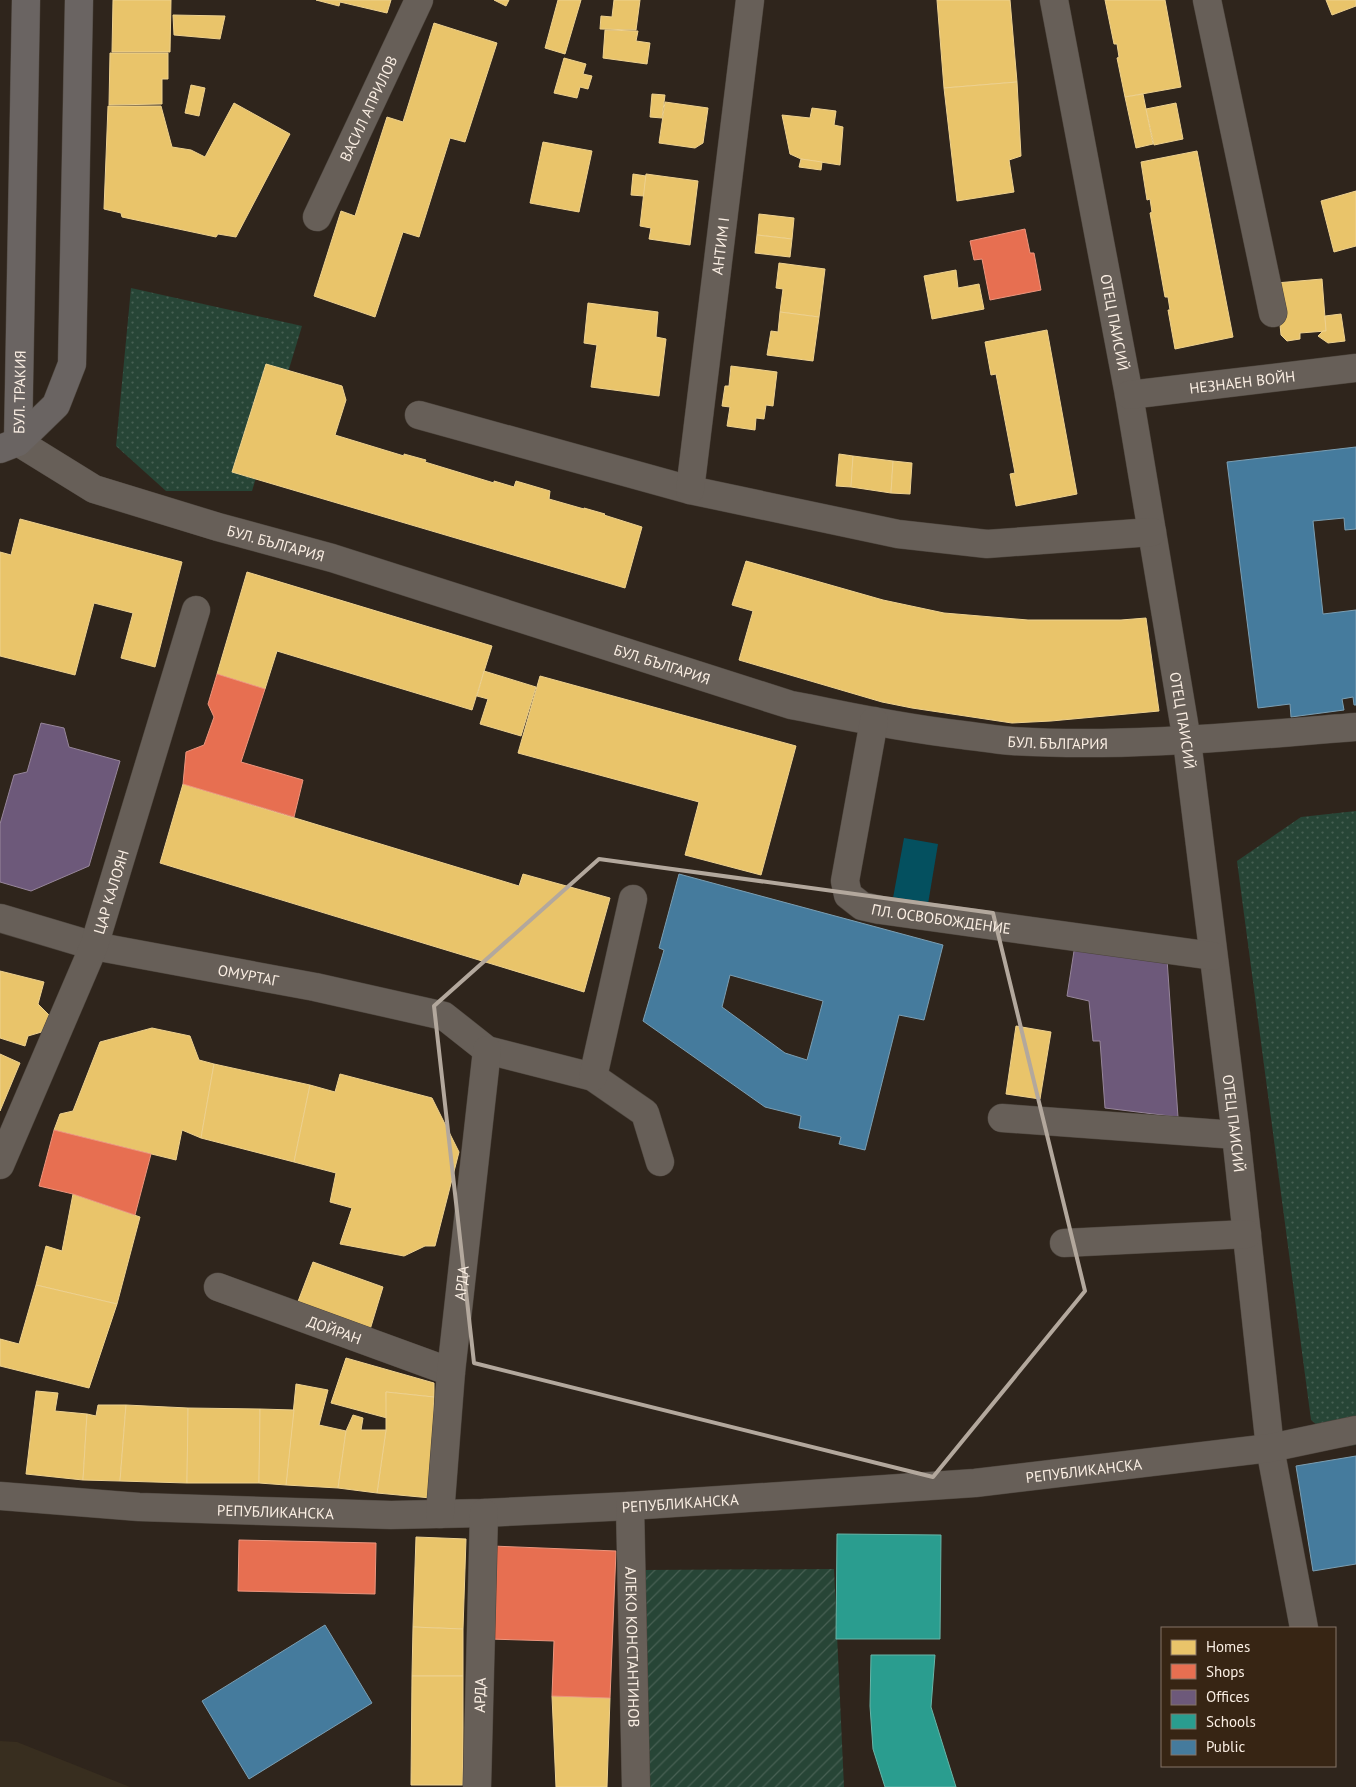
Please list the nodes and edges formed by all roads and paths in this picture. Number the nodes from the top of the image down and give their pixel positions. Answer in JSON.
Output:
{"nodes":[{"id":1,"x":26,"y":0,"type":"edge"},
{"id":2,"x":79,"y":0,"type":"edge"},
{"id":3,"x":419,"y":0,"type":"edge"},
{"id":4,"x":750,"y":0,"type":"edge"},
{"id":5,"x":1054,"y":0,"type":"edge"},
{"id":6,"x":1207,"y":0,"type":"edge"},
{"id":7,"x":317,"y":217,"type":"dead end"},
{"id":8,"x":1273,"y":313,"type":"dead end"},
{"id":9,"x":1356,"y":368,"type":"edge"},
{"id":10,"x":1129,"y":395,"type":"junction"},
{"id":11,"x":419,"y":415,"type":"dead end"},
{"id":12,"x":9,"y":445,"type":"edge"},
{"id":13,"x":690,"y":490,"type":"junction"},
{"id":14,"x":1152,"y":532,"type":"junction"},
{"id":15,"x":196,"y":610,"type":"dead end"},
{"id":16,"x":874,"y":721,"type":"junction"},
{"id":17,"x":1356,"y":727,"type":"edge"},
{"id":18,"x":1187,"y":741,"type":"junction"},
{"id":19,"x":633,"y":899,"type":"dead end"},
{"id":20,"x":0,"y":918,"type":"edge"},
{"id":21,"x":94,"y":946,"type":"junction"},
{"id":22,"x":1214,"y":956,"type":"junction"},
{"id":23,"x":487,"y":1050,"type":"junction"},
{"id":24,"x":593,"y":1077,"type":"junction"},
{"id":25,"x":1002,"y":1118,"type":"dead end"},
{"id":26,"x":1236,"y":1136,"type":"junction"},
{"id":27,"x":660,"y":1162,"type":"dead end"},
{"id":28,"x":0,"y":1165,"type":"edge"},
{"id":29,"x":1247,"y":1234,"type":"junction"},
{"id":30,"x":1064,"y":1243,"type":"dead end"},
{"id":31,"x":218,"y":1287,"type":"dead end"},
{"id":32,"x":451,"y":1372,"type":"junction"},
{"id":33,"x":1356,"y":1430,"type":"edge"},
{"id":34,"x":1270,"y":1448,"type":"junction"},
{"id":35,"x":0,"y":1496,"type":"edge"},
{"id":36,"x":630,"y":1506,"type":"junction"},
{"id":37,"x":484,"y":1513,"type":"junction"},
{"id":38,"x":440,"y":1514,"type":"junction"},
{"id":39,"x":1304,"y":1627,"type":"edge"},
{"id":40,"x":477,"y":1787,"type":"edge"},
{"id":41,"x":636,"y":1787,"type":"edge"}],
"edges":[{"from":1,"to":12,"type":"main road","name":"БУЛ. ТРАКИЯ"},
{"from":2,"to":12,"type":"main road","name":"БУЛ. ТРАКИЯ"},
{"from":3,"to":7,"type":"street","name":"ВАСИЛ АПРИЛОВ"},
{"from":4,"to":13,"type":"street","name":"АНТИМ I"},
{"from":5,"to":10,"type":"street","name":"ОТЕЦ ПАИСИЙ"},
{"from":6,"to":8,"type":"street"},
{"from":9,"to":10,"type":"street","name":"НЕЗНАЕН ВОЙН"},
{"from":10,"to":14,"type":"street","name":"ОТЕЦ ПАИСИЙ"},
{"from":11,"to":13,"type":"street"},
{"from":12,"to":16,"type":"street","name":"БУЛ. БЪЛГАРИЯ"},
{"from":13,"to":14,"type":"street"},
{"from":14,"to":18,"type":"street","name":"ОТЕЦ ПАИСИЙ"},
{"from":15,"to":21,"type":"street","name":"ЦАР КАЛОЯН"},
{"from":16,"to":18,"type":"street","name":"БУЛ. БЪЛГАРИЯ"},
{"from":16,"to":22,"type":"street","name":"ПЛ. ОСВОБОЖДЕНИЕ"},
{"from":17,"to":18,"type":"street","name":"БУЛ. БЪЛГАРИЯ"},
{"from":18,"to":22,"type":"street","name":"ОТЕЦ ПАИСИЙ"},
{"from":19,"to":24,"type":"street"},
{"from":20,"to":21,"type":"street","name":"ОМУРТАГ"},
{"from":21,"to":23,"type":"street","name":"ОМУРТАГ"},
{"from":21,"to":28,"type":"street","name":"ЦАР КАЛОЯН"},
{"from":22,"to":26,"type":"street","name":"ОТЕЦ ПАИСИЙ"},
{"from":23,"to":24,"type":"street"},
{"from":23,"to":32,"type":"street","name":"АРДА"},
{"from":24,"to":27,"type":"street"},
{"from":25,"to":26,"type":"street"},
{"from":26,"to":29,"type":"street","name":"ОТЕЦ ПАИСИЙ"},
{"from":29,"to":30,"type":"street"},
{"from":29,"to":34,"type":"street","name":"ОТЕЦ ПАИСИЙ"},
{"from":31,"to":32,"type":"street","name":"ДОЙРАН"},
{"from":32,"to":38,"type":"street","name":"АРДА"},
{"from":33,"to":34,"type":"street","name":"РЕПУБЛИКАНСКА"},
{"from":34,"to":36,"type":"street","name":"РЕПУБЛИКАНСКА"},
{"from":34,"to":39,"type":"street","name":"ОТЕЦ ПАИСИЙ"},
{"from":35,"to":38,"type":"street","name":"РЕПУБЛИКАНСКА"},
{"from":36,"to":37,"type":"street","name":"РЕПУБЛИКАНСКА"},
{"from":36,"to":41,"type":"street","name":"АЛЕКО КОНСТАНТИНОВ"},
{"from":37,"to":38,"type":"street","name":"РЕПУБЛИКАНСКА"},
{"from":37,"to":40,"type":"street","name":"АРДА"}]}
